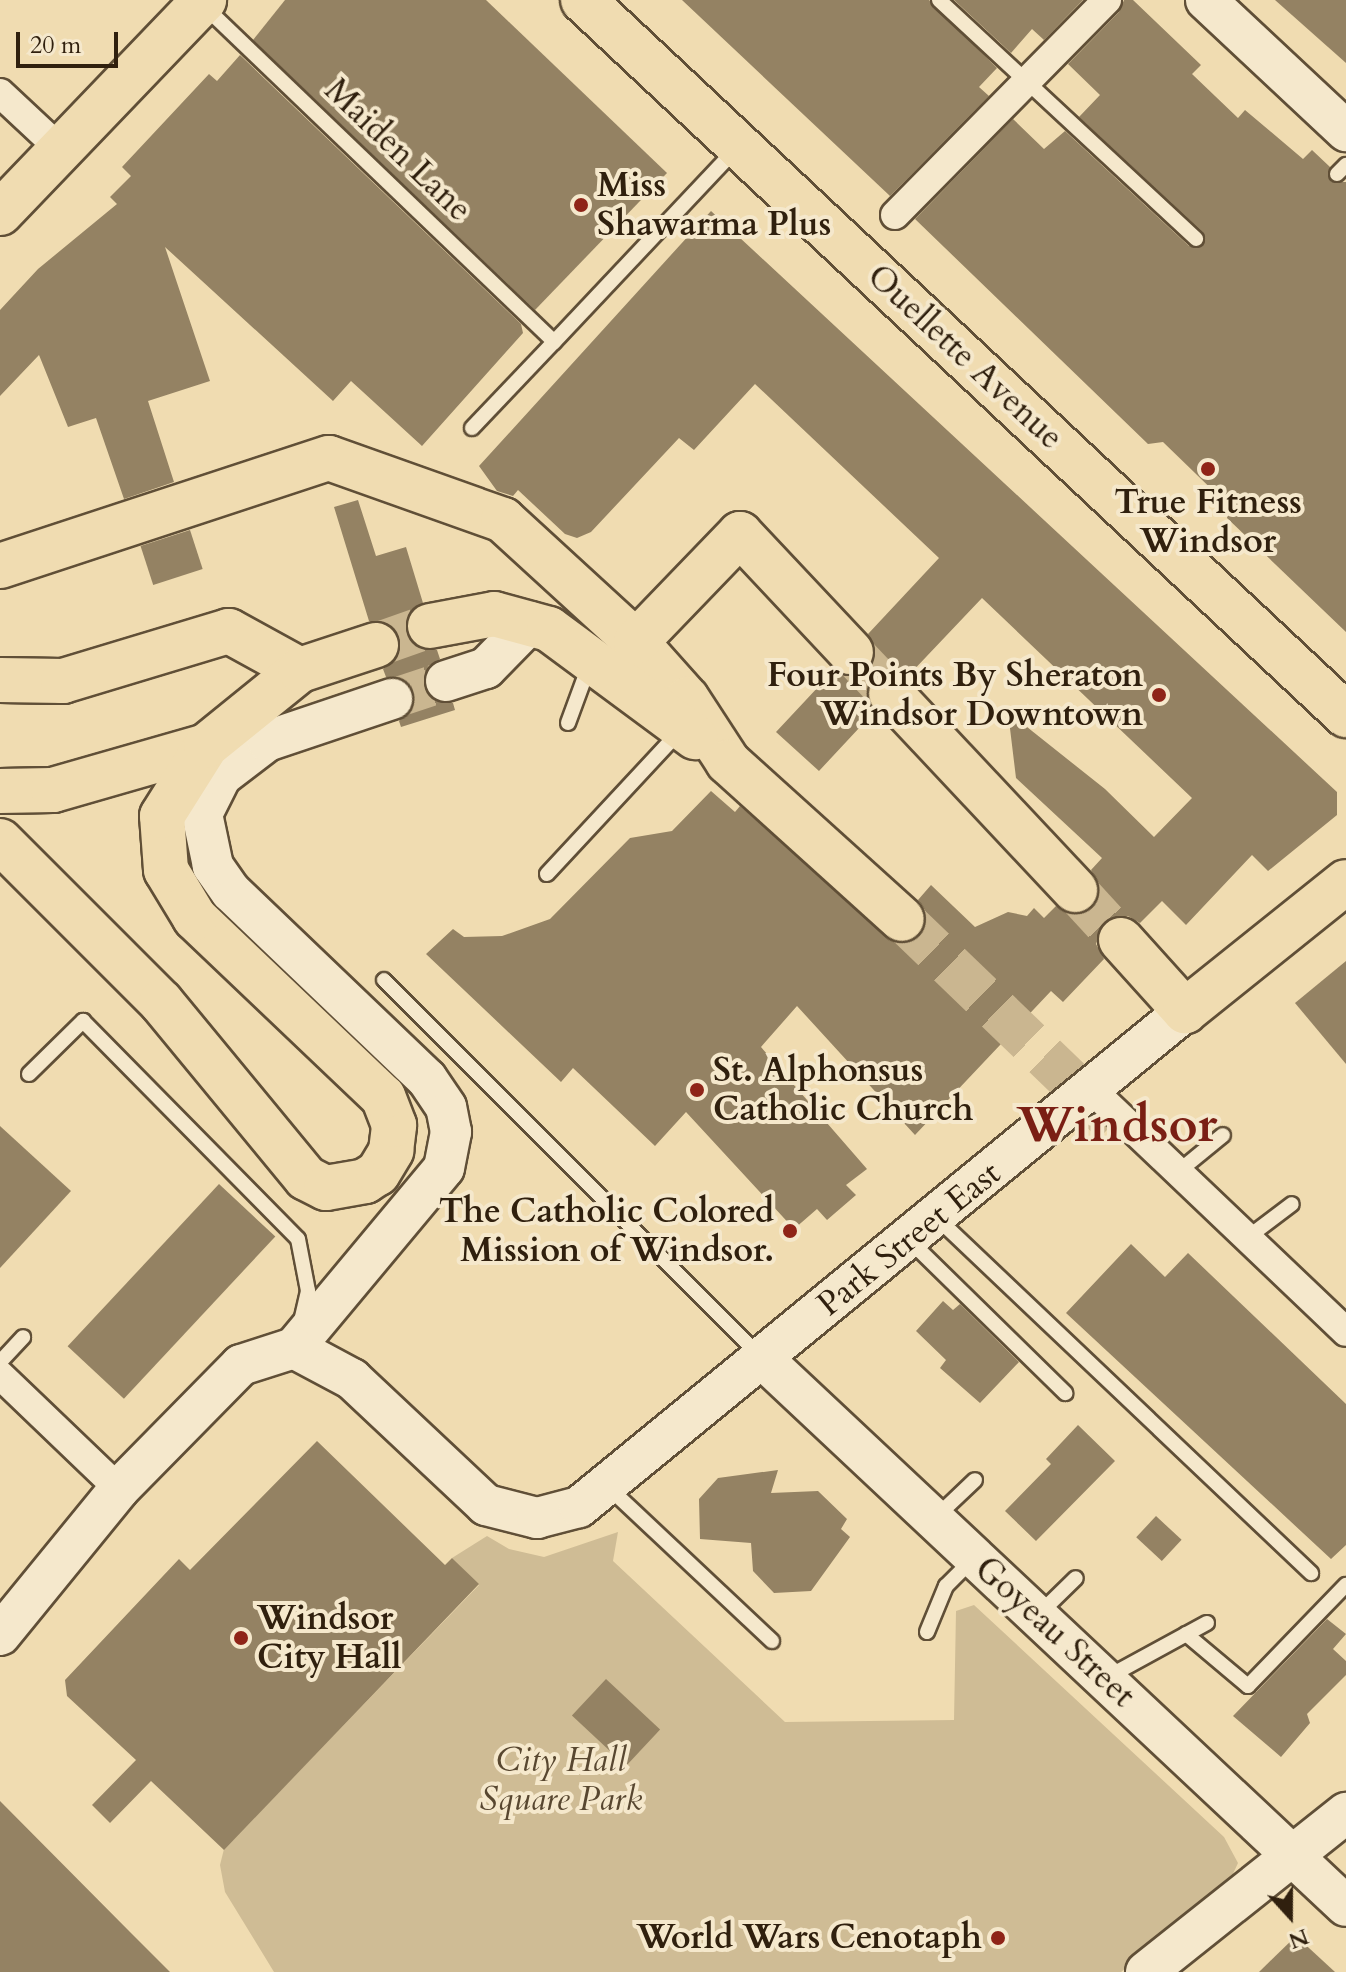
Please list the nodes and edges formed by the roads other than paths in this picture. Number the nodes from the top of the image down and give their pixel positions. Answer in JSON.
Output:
{"nodes":[{"id":1,"x":583,"y":0,"type":"edge"},
{"id":2,"x":939,"y":0,"type":"edge"},
{"id":3,"x":1107,"y":0,"type":"edge"},
{"id":4,"x":1206,"y":0,"type":"edge"},
{"id":5,"x":202,"y":1,"type":"edge"},
{"id":6,"x":1025,"y":83,"type":"junction"},
{"id":7,"x":0,"y":93,"type":"edge"},
{"id":8,"x":1346,"y":131,"type":"edge"},
{"id":9,"x":739,"y":146,"type":"junction"},
{"id":10,"x":60,"y":149,"type":"junction"},
{"id":11,"x":0,"y":213,"type":"edge"},
{"id":12,"x":895,"y":215,"type":"dead end"},
{"id":13,"x":1196,"y":239,"type":"dead end"},
{"id":14,"x":554,"y":342,"type":"junction"},
{"id":15,"x":472,"y":428,"type":"dead end"},
{"id":16,"x":0,"y":566,"type":"edge"},
{"id":17,"x":531,"y":622,"type":"junction"},
{"id":18,"x":430,"y":626,"type":"tunnel mouth"},
{"id":19,"x":636,"y":642,"type":"junction"},
{"id":20,"x":376,"y":645,"type":"tunnel mouth"},
{"id":21,"x":851,"y":652,"type":"tunnel mouth"},
{"id":22,"x":592,"y":658,"type":"junction"},
{"id":23,"x":300,"y":670,"type":"junction"},
{"id":24,"x":0,"y":680,"type":"edge"},
{"id":25,"x":446,"y":681,"type":"tunnel mouth"},
{"id":26,"x":891,"y":694,"type":"tunnel mouth"},
{"id":27,"x":392,"y":699,"type":"tunnel mouth"},
{"id":28,"x":1346,"y":715,"type":"edge"},
{"id":29,"x":568,"y":723,"type":"dead end"},
{"id":30,"x":683,"y":728,"type":"junction"},
{"id":31,"x":206,"y":746,"type":"junction"},
{"id":32,"x":728,"y":762,"type":"junction"},
{"id":33,"x":0,"y":791,"type":"edge"},
{"id":34,"x":0,"y":841,"type":"edge"},
{"id":35,"x":547,"y":874,"type":"dead end"},
{"id":36,"x":1346,"y":882,"type":"edge"},
{"id":37,"x":1075,"y":890,"type":"tunnel mouth"},
{"id":38,"x":902,"y":919,"type":"tunnel mouth"},
{"id":39,"x":1121,"y":940,"type":"tunnel mouth"},
{"id":40,"x":384,"y":980,"type":"dead end"},
{"id":41,"x":1185,"y":1011,"type":"junction"},
{"id":42,"x":29,"y":1074,"type":"dead end"},
{"id":43,"x":1091,"y":1089,"type":"junction"},
{"id":44,"x":1223,"y":1135,"type":"dead end"},
{"id":45,"x":1178,"y":1172,"type":"junction"},
{"id":46,"x":1292,"y":1204,"type":"dead end"},
{"id":47,"x":923,"y":1228,"type":"junction"},
{"id":48,"x":1247,"y":1238,"type":"junction"},
{"id":49,"x":1346,"y":1332,"type":"edge"},
{"id":50,"x":23,"y":1337,"type":"dead end"},
{"id":51,"x":294,"y":1348,"type":"junction"},
{"id":52,"x":763,"y":1359,"type":"junction"},
{"id":53,"x":0,"y":1362,"type":"edge"},
{"id":54,"x":0,"y":1375,"type":"edge"},
{"id":55,"x":1065,"y":1393,"type":"dead end"},
{"id":56,"x":975,"y":1480,"type":"dead end"},
{"id":57,"x":608,"y":1487,"type":"junction"},
{"id":58,"x":119,"y":1489,"type":"junction"},
{"id":59,"x":934,"y":1519,"type":"junction"},
{"id":60,"x":975,"y":1557,"type":"junction"},
{"id":61,"x":1311,"y":1573,"type":"dead end"},
{"id":62,"x":1076,"y":1578,"type":"dead end"},
{"id":63,"x":1346,"y":1585,"type":"edge"},
{"id":64,"x":1037,"y":1616,"type":"junction"},
{"id":65,"x":1207,"y":1623,"type":"dead end"},
{"id":66,"x":927,"y":1632,"type":"dead end"},
{"id":67,"x":1186,"y":1634,"type":"junction"},
{"id":68,"x":0,"y":1635,"type":"edge"},
{"id":69,"x":772,"y":1641,"type":"dead end"},
{"id":70,"x":1104,"y":1679,"type":"junction"},
{"id":71,"x":1346,"y":1813,"type":"edge"},
{"id":72,"x":1292,"y":1856,"type":"junction"},
{"id":73,"x":1346,"y":1906,"type":"edge"},
{"id":74,"x":1146,"y":1972,"type":"edge"}],
"edges":[{"from":1,"to":9,"type":"main road","name":"Ouellette Avenue"},
{"from":2,"to":6,"type":"lane"},
{"from":3,"to":6,"type":"street"},
{"from":4,"to":8,"type":"street"},
{"from":5,"to":10,"type":"main road"},
{"from":5,"to":14,"type":"lane","name":"Maiden Lane"},
{"from":6,"to":12,"type":"street"},
{"from":6,"to":13,"type":"lane"},
{"from":7,"to":10,"type":"street"},
{"from":9,"to":14,"type":"lane"},
{"from":9,"to":28,"type":"main road","name":"Ouellette Avenue"},
{"from":10,"to":11,"type":"main road"},
{"from":14,"to":15,"type":"lane"},
{"from":16,"to":19,"type":"main road"},
{"from":17,"to":18,"type":"main road"},
{"from":17,"to":22,"type":"main road"},
{"from":17,"to":25,"type":"street"},
{"from":19,"to":21,"type":"main road"},
{"from":19,"to":32,"type":"main road"},
{"from":20,"to":23,"type":"main road"},
{"from":22,"to":29,"type":"lane"},
{"from":22,"to":30,"type":"main road"},
{"from":23,"to":24,"type":"main road"},
{"from":23,"to":31,"type":"main road"},
{"from":26,"to":37,"type":"main road"},
{"from":27,"to":51,"type":"street"},
{"from":30,"to":32,"type":"main road"},
{"from":30,"to":35,"type":"lane"},
{"from":31,"to":33,"type":"main road"},
{"from":31,"to":34,"type":"main road"},
{"from":32,"to":38,"type":"main road"},
{"from":36,"to":41,"type":"main road","name":"Park Street East"},
{"from":39,"to":41,"type":"main road"},
{"from":40,"to":52,"type":"lane"},
{"from":41,"to":43,"type":"street","name":"Park Street East"},
{"from":42,"to":51,"type":"lane"},
{"from":43,"to":45,"type":"street"},
{"from":43,"to":47,"type":"street","name":"Park Street East"},
{"from":44,"to":45,"type":"lane"},
{"from":45,"to":48,"type":"street"},
{"from":46,"to":48,"type":"lane"},
{"from":47,"to":52,"type":"street","name":"Park Street East"},
{"from":47,"to":55,"type":"lane"},
{"from":47,"to":61,"type":"lane"},
{"from":48,"to":49,"type":"street"},
{"from":50,"to":53,"type":"lane"},
{"from":51,"to":57,"type":"street","name":"Park Street East"},
{"from":51,"to":58,"type":"street"},
{"from":52,"to":57,"type":"street","name":"Park Street East"},
{"from":52,"to":59,"type":"street","name":"Goyeau Street"},
{"from":54,"to":58,"type":"street"},
{"from":56,"to":59,"type":"lane"},
{"from":57,"to":69,"type":"lane"},
{"from":58,"to":68,"type":"street"},
{"from":59,"to":60,"type":"street","name":"Goyeau Street"},
{"from":60,"to":64,"type":"street","name":"Goyeau Street"},
{"from":60,"to":66,"type":"lane"},
{"from":62,"to":64,"type":"lane"},
{"from":63,"to":67,"type":"lane"},
{"from":64,"to":70,"type":"street","name":"Goyeau Street"},
{"from":65,"to":67,"type":"lane"},
{"from":67,"to":70,"type":"lane"},
{"from":70,"to":72,"type":"street","name":"Goyeau Street"},
{"from":71,"to":72,"type":"street"},
{"from":72,"to":73,"type":"street","name":"Goyeau Street"},
{"from":72,"to":74,"type":"street"}]}
